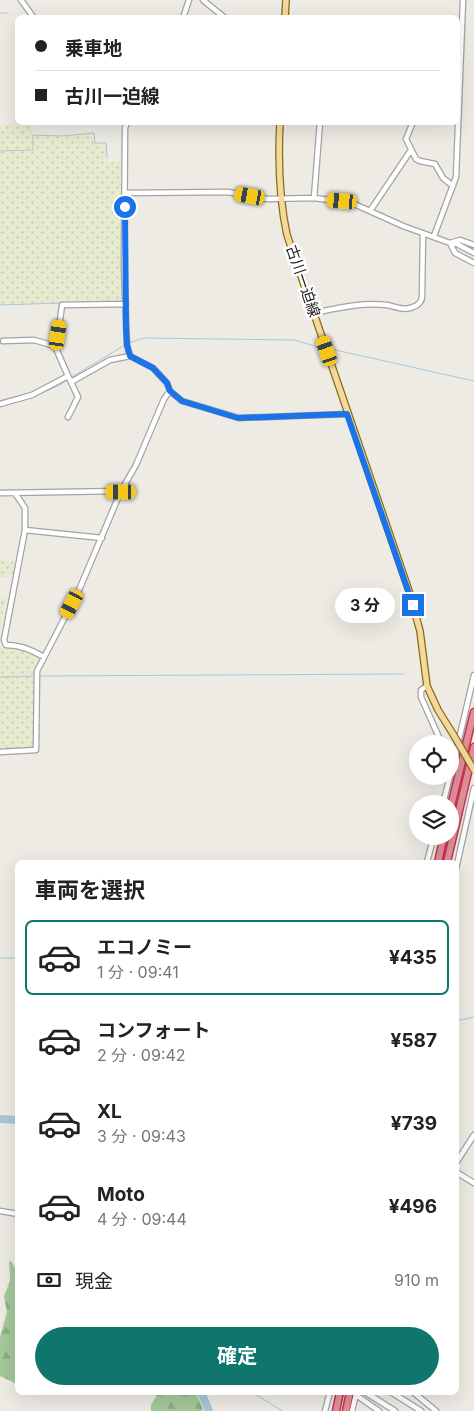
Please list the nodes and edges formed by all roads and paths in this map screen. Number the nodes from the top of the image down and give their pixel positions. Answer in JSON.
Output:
{"nodes":[{"id":1,"x":21,"y":0,"type":"edge"},
{"id":2,"x":188,"y":0,"type":"edge"},
{"id":3,"x":203,"y":0,"type":"edge"},
{"id":4,"x":286,"y":0,"type":"edge"},
{"id":5,"x":463,"y":0,"type":"edge"},
{"id":6,"x":32,"y":15,"type":"edge"},
{"id":7,"x":184,"y":15,"type":"edge"},
{"id":8,"x":221,"y":15,"type":"edge"},
{"id":9,"x":285,"y":15,"type":"edge"},
{"id":10,"x":460,"y":69,"type":"edge"},
{"id":11,"x":125,"y":125,"type":"edge"},
{"id":12,"x":280,"y":125,"type":"edge"},
{"id":13,"x":320,"y":125,"type":"edge"},
{"id":14,"x":412,"y":125,"type":"edge"},
{"id":15,"x":458,"y":125,"type":"edge"},
{"id":16,"x":411,"y":150,"type":"junction"},
{"id":17,"x":453,"y":186,"type":"junction"},
{"id":18,"x":125,"y":193,"type":"junction"},
{"id":19,"x":314,"y":198,"type":"junction"},
{"id":20,"x":281,"y":199,"type":"junction"},
{"id":21,"x":370,"y":211,"type":"junction"},
{"id":22,"x":423,"y":233,"type":"junction"},
{"id":23,"x":434,"y":236,"type":"junction"},
{"id":24,"x":450,"y":243,"type":"junction"},
{"id":25,"x":474,"y":246,"type":"edge"},
{"id":26,"x":474,"y":253,"type":"edge"},
{"id":27,"x":474,"y":263,"type":"edge"},
{"id":28,"x":126,"y":304,"type":"junction"},
{"id":29,"x":314,"y":313,"type":"junction"},
{"id":30,"x":3,"y":341,"type":"dead end"},
{"id":31,"x":55,"y":346,"type":"junction"},
{"id":32,"x":130,"y":356,"type":"junction"},
{"id":33,"x":70,"y":379,"type":"junction"},
{"id":34,"x":170,"y":391,"type":"junction"},
{"id":35,"x":0,"y":404,"type":"edge"},
{"id":36,"x":347,"y":414,"type":"junction"},
{"id":37,"x":68,"y":417,"type":"dead end"},
{"id":38,"x":121,"y":492,"type":"junction"},
{"id":39,"x":0,"y":493,"type":"edge"},
{"id":40,"x":15,"y":493,"type":"junction"},
{"id":41,"x":25,"y":530,"type":"junction"},
{"id":42,"x":102,"y":538,"type":"junction"},
{"id":43,"x":44,"y":657,"type":"junction"},
{"id":44,"x":474,"y":675,"type":"edge"},
{"id":45,"x":427,"y":686,"type":"junction"},
{"id":46,"x":474,"y":712,"type":"edge"},
{"id":47,"x":438,"y":735,"type":"edge"},
{"id":48,"x":459,"y":739,"type":"edge"},
{"id":49,"x":474,"y":747,"type":"edge"},
{"id":50,"x":0,"y":752,"type":"edge"},
{"id":51,"x":474,"y":770,"type":"edge"},
{"id":52,"x":474,"y":792,"type":"edge"},
{"id":53,"x":454,"y":795,"type":"edge"},
{"id":54,"x":432,"y":845,"type":"edge"},
{"id":55,"x":442,"y":845,"type":"edge"},
{"id":56,"x":428,"y":860,"type":"edge"},
{"id":57,"x":438,"y":860,"type":"edge"},
{"id":58,"x":447,"y":860,"type":"edge"},
{"id":59,"x":458,"y":860,"type":"edge"},
{"id":60,"x":474,"y":1134,"type":"edge"},
{"id":61,"x":459,"y":1158,"type":"edge"},
{"id":62,"x":459,"y":1174,"type":"edge"},
{"id":63,"x":474,"y":1183,"type":"edge"},
{"id":64,"x":0,"y":1211,"type":"edge"},
{"id":65,"x":15,"y":1214,"type":"edge"},
{"id":66,"x":329,"y":1395,"type":"edge"},
{"id":67,"x":339,"y":1395,"type":"edge"},
{"id":68,"x":353,"y":1395,"type":"edge"},
{"id":69,"x":354,"y":1395,"type":"edge"},
{"id":70,"x":357,"y":1395,"type":"edge"},
{"id":71,"x":370,"y":1395,"type":"edge"},
{"id":72,"x":396,"y":1395,"type":"edge"},
{"id":73,"x":417,"y":1395,"type":"edge"},
{"id":74,"x":414,"y":1407,"type":"junction"},
{"id":75,"x":325,"y":1411,"type":"edge"},
{"id":76,"x":336,"y":1411,"type":"edge"},
{"id":77,"x":346,"y":1411,"type":"edge"},
{"id":78,"x":352,"y":1411,"type":"edge"},
{"id":79,"x":378,"y":1411,"type":"edge"},
{"id":80,"x":395,"y":1411,"type":"edge"},
{"id":81,"x":410,"y":1411,"type":"edge"},
{"id":82,"x":421,"y":1411,"type":"edge"},
{"id":83,"x":436,"y":1411,"type":"edge"}],
"edges":[{"from":1,"to":6,"type":"street"},
{"from":2,"to":7,"type":"street"},
{"from":3,"to":8,"type":"street"},
{"from":4,"to":9,"type":"main road"},
{"from":5,"to":10,"type":"street"},
{"from":11,"to":18,"type":"street"},
{"from":12,"to":20,"type":"main road","name":"古川一迫線"},
{"from":13,"to":19,"type":"street"},
{"from":14,"to":16,"type":"street"},
{"from":15,"to":17,"type":"street"},
{"from":16,"to":17,"type":"street"},
{"from":16,"to":21,"type":"street"},
{"from":17,"to":23,"type":"street"},
{"from":18,"to":20,"type":"street"},
{"from":18,"to":28,"type":"street"},
{"from":19,"to":20,"type":"street"},
{"from":19,"to":21,"type":"street"},
{"from":20,"to":29,"type":"main road","name":"古川一迫線"},
{"from":21,"to":22,"type":"street"},
{"from":22,"to":23,"type":"street"},
{"from":22,"to":29,"type":"street"},
{"from":23,"to":24,"type":"street"},
{"from":24,"to":25,"type":"street"},
{"from":24,"to":26,"type":"street"},
{"from":24,"to":27,"type":"street"},
{"from":28,"to":31,"type":"street"},
{"from":28,"to":32,"type":"street"},
{"from":29,"to":36,"type":"main road","name":"古川一迫線"},
{"from":30,"to":31,"type":"street"},
{"from":31,"to":33,"type":"street"},
{"from":32,"to":33,"type":"street"},
{"from":32,"to":34,"type":"street"},
{"from":33,"to":35,"type":"street"},
{"from":33,"to":37,"type":"street"},
{"from":34,"to":36,"type":"street"},
{"from":34,"to":38,"type":"street"},
{"from":36,"to":45,"type":"main road","name":"古川一迫線"},
{"from":38,"to":40,"type":"street"},
{"from":38,"to":42,"type":"street"},
{"from":39,"to":40,"type":"street"},
{"from":40,"to":41,"type":"street"},
{"from":41,"to":42,"type":"street"},
{"from":41,"to":43,"type":"street"},
{"from":42,"to":43,"type":"street"},
{"from":43,"to":50,"type":"street"},
{"from":44,"to":48,"type":"street"},
{"from":45,"to":47,"type":"street"},
{"from":45,"to":51,"type":"main road","name":"古川一迫線","bridge":true},
{"from":46,"to":53,"type":"highway"},
{"from":49,"to":58,"type":"highway"},
{"from":52,"to":59,"type":"street"},
{"from":54,"to":56,"type":"street"},
{"from":55,"to":57,"type":"highway"},
{"from":60,"to":61,"type":"street"},
{"from":62,"to":63,"type":"street"},
{"from":64,"to":65,"type":"street"},
{"from":66,"to":75,"type":"street"},
{"from":67,"to":76,"type":"highway"},
{"from":68,"to":77,"type":"highway"},
{"from":69,"to":78,"type":"street"},
{"from":70,"to":79,"type":"street"},
{"from":71,"to":80,"type":"street"},
{"from":72,"to":74,"type":"street"},
{"from":73,"to":83,"type":"street"},
{"from":74,"to":81,"type":"street"},
{"from":74,"to":82,"type":"street"}]}
